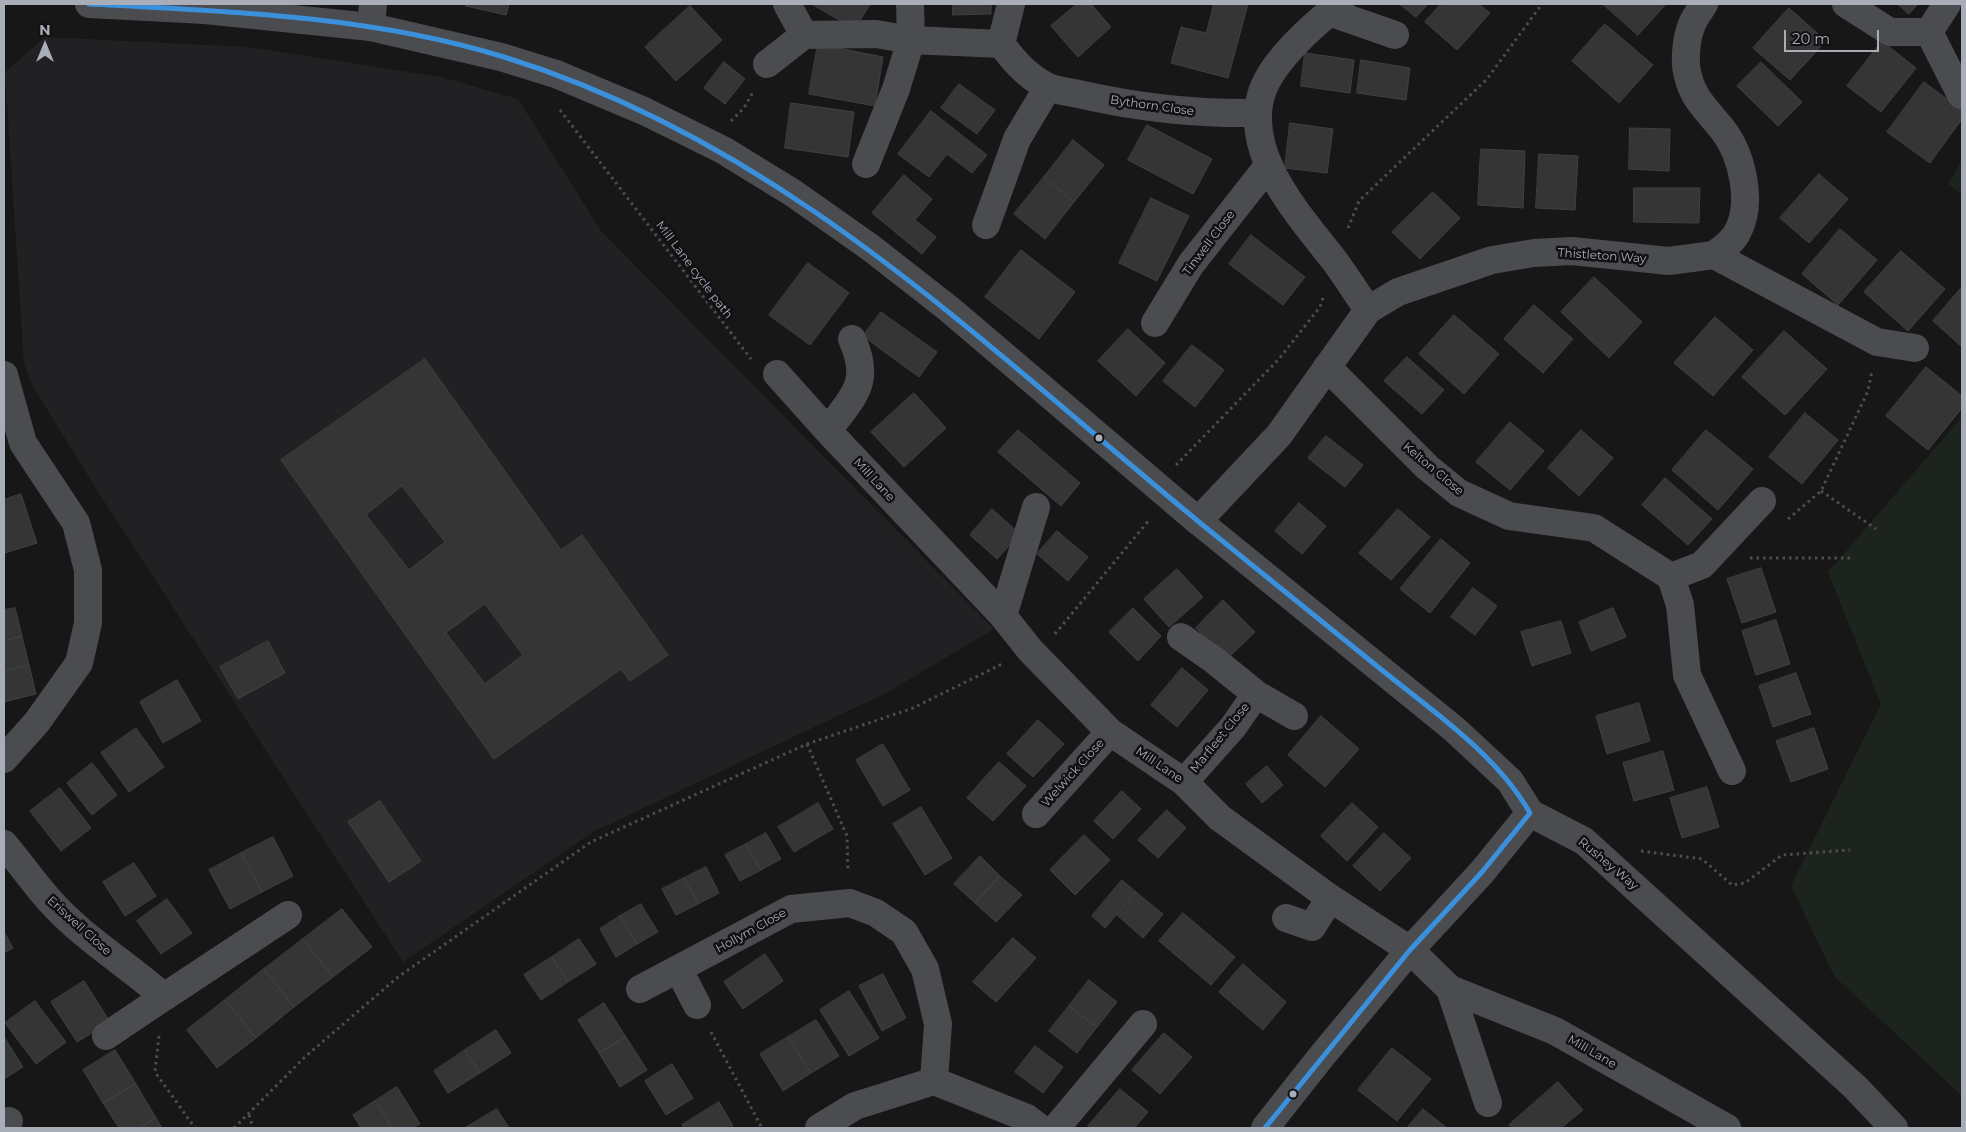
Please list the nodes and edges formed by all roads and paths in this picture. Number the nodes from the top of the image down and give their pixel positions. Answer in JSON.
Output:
{"nodes":[{"id":1,"x":88,"y":4,"type":"edge"},
{"id":2,"x":788,"y":4,"type":"edge"},
{"id":3,"x":910,"y":4,"type":"edge"},
{"id":4,"x":1011,"y":4,"type":"edge"},
{"id":5,"x":1542,"y":4,"type":"edge"},
{"id":6,"x":1704,"y":4,"type":"edge"},
{"id":7,"x":1846,"y":4,"type":"edge"},
{"id":8,"x":1947,"y":4,"type":"edge"},
{"id":9,"x":1334,"y":8,"type":"edge"},
{"id":10,"x":372,"y":15,"type":"edge"},
{"id":11,"x":1929,"y":32,"type":"junction"},
{"id":12,"x":804,"y":35,"type":"junction"},
{"id":13,"x":1395,"y":35,"type":"dead end"},
{"id":14,"x":911,"y":40,"type":"junction"},
{"id":15,"x":1002,"y":44,"type":"junction"},
{"id":16,"x":766,"y":64,"type":"joint"},
{"id":17,"x":1048,"y":87,"type":"junction"},
{"id":18,"x":1961,"y":95,"type":"dead end"},
{"id":19,"x":557,"y":105,"type":"dead end"},
{"id":20,"x":1258,"y":113,"type":"junction"},
{"id":21,"x":724,"y":122,"type":"dead end"},
{"id":22,"x":866,"y":164,"type":"dead end"},
{"id":23,"x":1268,"y":166,"type":"junction"},
{"id":24,"x":986,"y":225,"type":"dead end"},
{"id":25,"x":1714,"y":255,"type":"junction"},
{"id":26,"x":1335,"y":262,"type":"junction"},
{"id":27,"x":1368,"y":310,"type":"junction"},
{"id":28,"x":1154,"y":323,"type":"dead end"},
{"id":29,"x":852,"y":338,"type":"dead end"},
{"id":30,"x":1877,"y":342,"type":"junction"},
{"id":31,"x":1915,"y":348,"type":"dead end"},
{"id":32,"x":753,"y":362,"type":"dead end"},
{"id":33,"x":1328,"y":367,"type":"junction"},
{"id":34,"x":778,"y":374,"type":"dead end"},
{"id":35,"x":4,"y":375,"type":"edge"},
{"id":36,"x":828,"y":431,"type":"junction"},
{"id":37,"x":13,"y":446,"type":"edge"},
{"id":38,"x":1172,"y":468,"type":"dead end"},
{"id":39,"x":1821,"y":491,"type":"junction"},
{"id":40,"x":1762,"y":501,"type":"dead end"},
{"id":41,"x":1036,"y":507,"type":"dead end"},
{"id":42,"x":1153,"y":515,"type":"dead end"},
{"id":43,"x":1198,"y":521,"type":"junction"},
{"id":44,"x":1785,"y":522,"type":"dead end"},
{"id":45,"x":1876,"y":529,"type":"dead end"},
{"id":46,"x":1749,"y":552,"type":"dead end"},
{"id":47,"x":1852,"y":558,"type":"dead end"},
{"id":48,"x":1671,"y":577,"type":"junction"},
{"id":49,"x":1003,"y":616,"type":"junction"},
{"id":50,"x":1181,"y":637,"type":"dead end"},
{"id":51,"x":1050,"y":640,"type":"dead end"},
{"id":52,"x":1007,"y":661,"type":"dead end"},
{"id":53,"x":1256,"y":694,"type":"junction"},
{"id":54,"x":1294,"y":716,"type":"dead end"},
{"id":55,"x":1110,"y":732,"type":"junction"},
{"id":56,"x":807,"y":744,"type":"junction"},
{"id":57,"x":4,"y":759,"type":"edge"},
{"id":58,"x":1732,"y":771,"type":"dead end"},
{"id":59,"x":1184,"y":782,"type":"junction"},
{"id":60,"x":1530,"y":813,"type":"junction"},
{"id":61,"x":1036,"y":814,"type":"dead end"},
{"id":62,"x":4,"y":844,"type":"edge"},
{"id":63,"x":1850,"y":850,"type":"dead end"},
{"id":64,"x":1638,"y":851,"type":"dead end"},
{"id":65,"x":1330,"y":898,"type":"junction"},
{"id":66,"x":850,"y":903,"type":"junction"},
{"id":67,"x":288,"y":915,"type":"dead end"},
{"id":68,"x":1286,"y":918,"type":"dead end"},
{"id":69,"x":1410,"y":950,"type":"junction"},
{"id":70,"x":679,"y":970,"type":"junction"},
{"id":71,"x":1450,"y":989,"type":"junction"},
{"id":72,"x":640,"y":990,"type":"dead end"},
{"id":73,"x":164,"y":997,"type":"junction"},
{"id":74,"x":697,"y":1005,"type":"joint"},
{"id":75,"x":1143,"y":1024,"type":"dead end"},
{"id":76,"x":106,"y":1036,"type":"dead end"},
{"id":77,"x":934,"y":1081,"type":"junction"},
{"id":78,"x":1488,"y":1103,"type":"dead end"},
{"id":79,"x":249,"y":1115,"type":"junction"},
{"id":80,"x":195,"y":1128,"type":"edge"},
{"id":81,"x":234,"y":1128,"type":"edge"},
{"id":82,"x":253,"y":1128,"type":"edge"},
{"id":83,"x":762,"y":1128,"type":"edge"},
{"id":84,"x":818,"y":1128,"type":"edge"},
{"id":85,"x":1040,"y":1128,"type":"edge"},
{"id":86,"x":1056,"y":1128,"type":"edge"},
{"id":87,"x":1265,"y":1128,"type":"edge"},
{"id":88,"x":1727,"y":1128,"type":"edge"},
{"id":89,"x":1894,"y":1128,"type":"edge"}],
"edges":[{"from":1,"to":10,"type":"street"},
{"from":2,"to":12,"type":"street"},
{"from":3,"to":14,"type":"street"},
{"from":4,"to":15,"type":"street"},
{"from":5,"to":26,"type":"path"},
{"from":6,"to":25,"type":"street"},
{"from":7,"to":11,"type":"street"},
{"from":8,"to":11,"type":"street"},
{"from":9,"to":13,"type":"street"},
{"from":9,"to":20,"type":"street"},
{"from":10,"to":43,"type":"street"},
{"from":11,"to":18,"type":"street"},
{"from":12,"to":14,"type":"street"},
{"from":12,"to":16,"type":"street"},
{"from":14,"to":15,"type":"street"},
{"from":14,"to":22,"type":"street"},
{"from":15,"to":17,"type":"street","name":"Bythorn Close"},
{"from":16,"to":21,"type":"path"},
{"from":17,"to":20,"type":"street","name":"Bythorn Close"},
{"from":17,"to":24,"type":"street"},
{"from":19,"to":32,"type":"path","name":"Mill Lane cycle path"},
{"from":20,"to":23,"type":"street"},
{"from":23,"to":26,"type":"street"},
{"from":23,"to":28,"type":"street","name":"Tinwell Close"},
{"from":25,"to":27,"type":"street","name":"Thistleton Way"},
{"from":25,"to":30,"type":"street"},
{"from":26,"to":27,"type":"street"},
{"from":26,"to":38,"type":"path"},
{"from":27,"to":33,"type":"street","name":"Thistleton Way"},
{"from":29,"to":36,"type":"street"},
{"from":30,"to":31,"type":"street"},
{"from":30,"to":39,"type":"path"},
{"from":33,"to":43,"type":"street","name":"Thistleton Way"},
{"from":33,"to":48,"type":"street","name":"Kelton Close"},
{"from":34,"to":36,"type":"street","name":"Mill Lane"},
{"from":35,"to":37,"type":"street"},
{"from":36,"to":49,"type":"street","name":"Mill Lane"},
{"from":37,"to":57,"type":"street"},
{"from":39,"to":44,"type":"path"},
{"from":39,"to":45,"type":"path"},
{"from":40,"to":48,"type":"street"},
{"from":41,"to":49,"type":"street"},
{"from":42,"to":51,"type":"path"},
{"from":43,"to":60,"type":"street"},
{"from":46,"to":47,"type":"path"},
{"from":48,"to":58,"type":"street"},
{"from":49,"to":55,"type":"street","name":"Mill Lane"},
{"from":50,"to":53,"type":"street","name":"Marfleet Close"},
{"from":52,"to":56,"type":"path"},
{"from":53,"to":54,"type":"street","name":"Marfleet Close"},
{"from":53,"to":59,"type":"street","name":"Marfleet Close"},
{"from":55,"to":59,"type":"street","name":"Mill Lane"},
{"from":55,"to":61,"type":"street","name":"Welwick Close"},
{"from":56,"to":66,"type":"path"},
{"from":56,"to":79,"type":"path"},
{"from":59,"to":65,"type":"street","name":"Mill Lane"},
{"from":60,"to":69,"type":"street"},
{"from":60,"to":89,"type":"street","name":"Rushey Way"},
{"from":62,"to":73,"type":"street","name":"Eriswell Close"},
{"from":63,"to":64,"type":"path"},
{"from":65,"to":68,"type":"street"},
{"from":65,"to":69,"type":"street","name":"Mill Lane"},
{"from":66,"to":70,"type":"street","name":"Hollym Close"},
{"from":66,"to":77,"type":"street","name":"Hollym Close"},
{"from":67,"to":73,"type":"street"},
{"from":69,"to":71,"type":"street","name":"Mill Lane"},
{"from":69,"to":87,"type":"street"},
{"from":70,"to":72,"type":"street","name":"Hollym Close"},
{"from":70,"to":74,"type":"street"},
{"from":71,"to":78,"type":"street","name":"Mill Lane"},
{"from":71,"to":88,"type":"street","name":"Mill Lane"},
{"from":73,"to":76,"type":"street"},
{"from":73,"to":80,"type":"path"},
{"from":74,"to":83,"type":"path"},
{"from":75,"to":86,"type":"street"},
{"from":77,"to":84,"type":"street"},
{"from":77,"to":85,"type":"street"},
{"from":79,"to":81,"type":"path"},
{"from":79,"to":82,"type":"path"}]}
